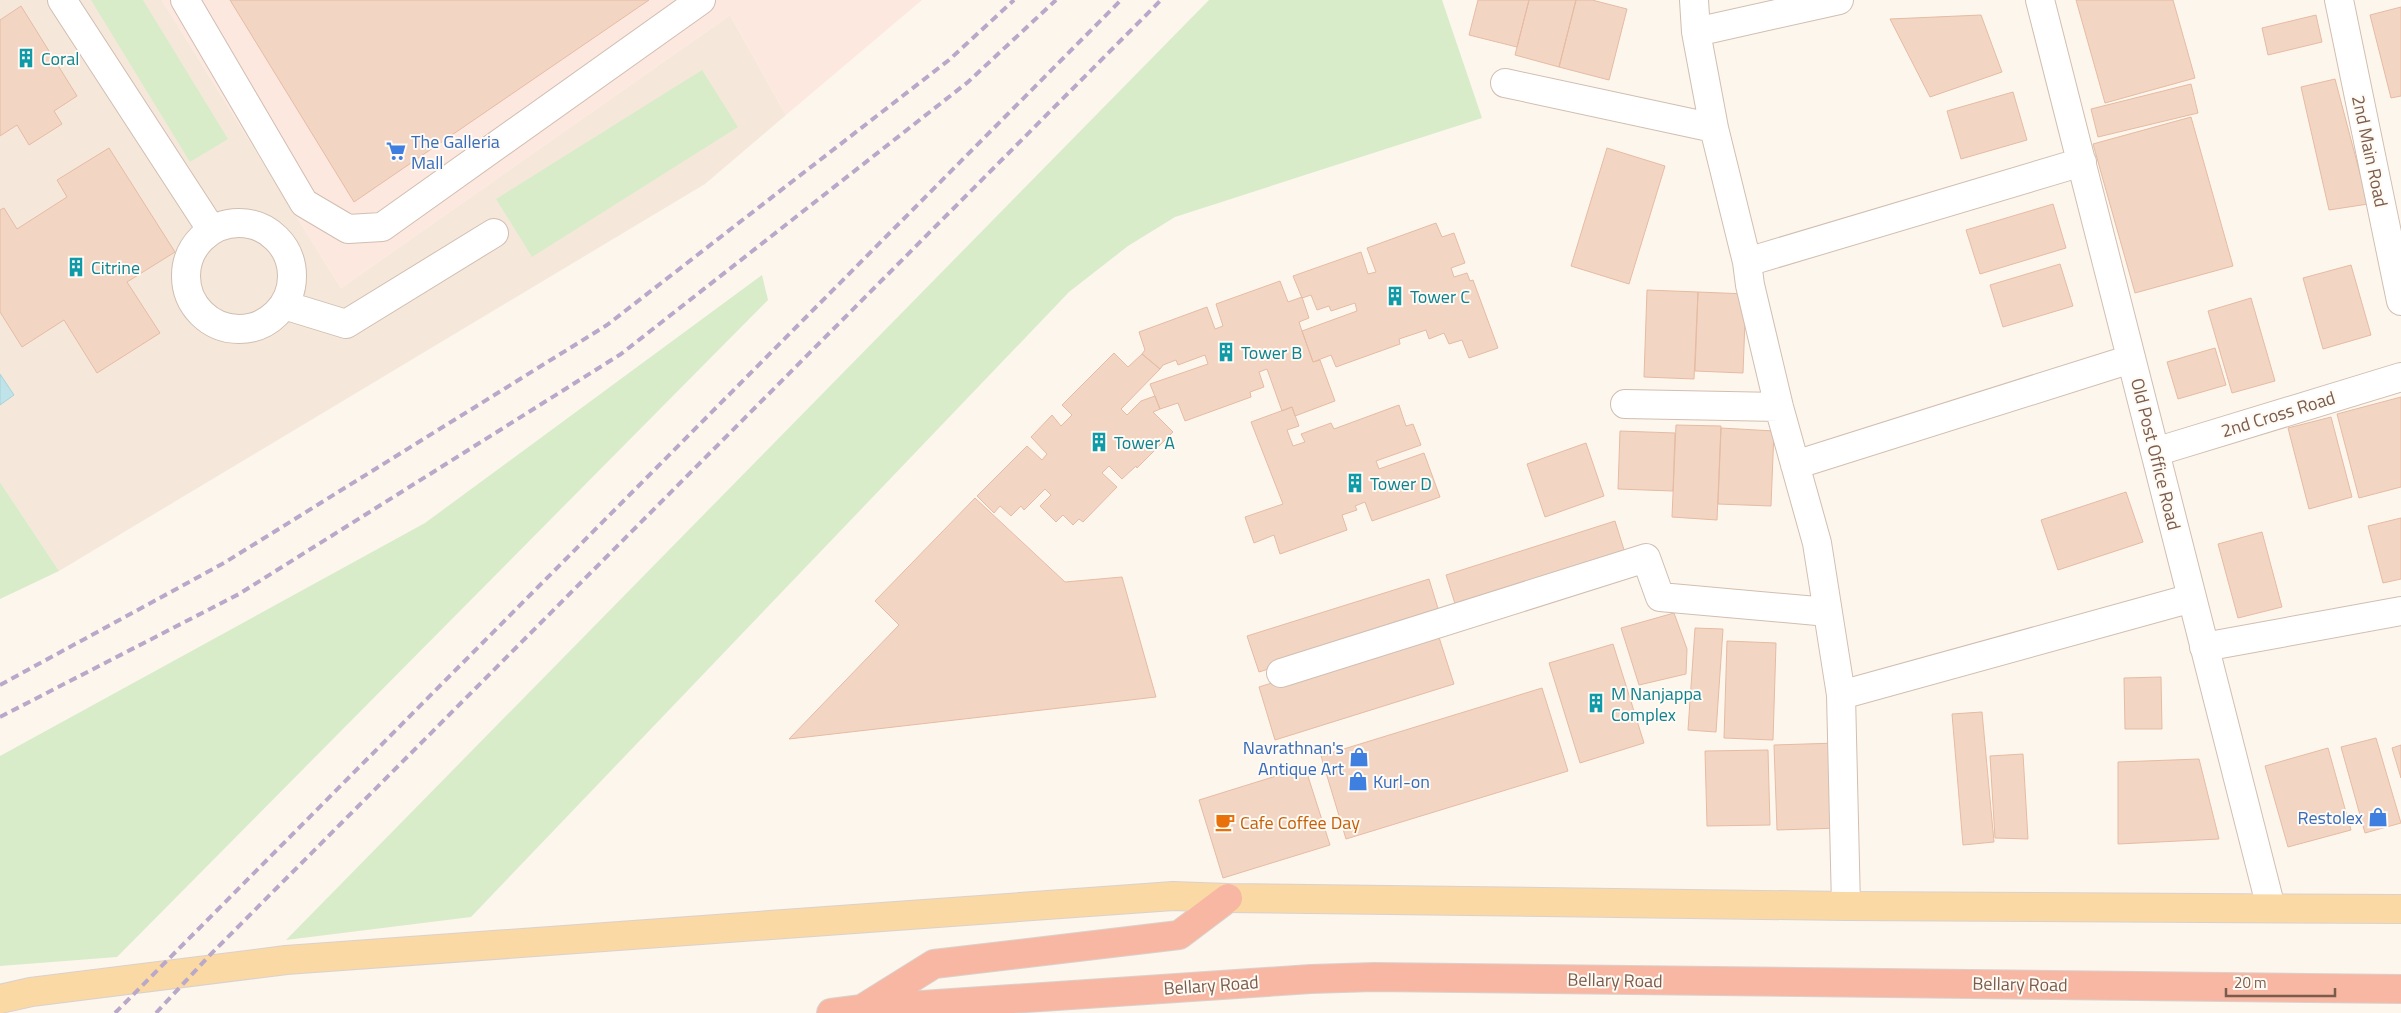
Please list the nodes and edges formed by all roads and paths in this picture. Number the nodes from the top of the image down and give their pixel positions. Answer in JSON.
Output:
{"nodes":[{"id":1,"x":62,"y":0,"type":"edge"},
{"id":2,"x":184,"y":0,"type":"edge"},
{"id":3,"x":701,"y":0,"type":"edge"},
{"id":4,"x":1694,"y":0,"type":"edge"},
{"id":5,"x":1839,"y":0,"type":"edge"},
{"id":6,"x":2040,"y":0,"type":"edge"},
{"id":7,"x":2339,"y":0,"type":"edge"},
{"id":8,"x":1696,"y":32,"type":"junction"},
{"id":9,"x":1505,"y":83,"type":"dead end"},
{"id":10,"x":1714,"y":128,"type":"junction"},
{"id":11,"x":2082,"y":162,"type":"junction"},
{"id":12,"x":211,"y":229,"type":"junction"},
{"id":13,"x":494,"y":233,"type":"dead end"},
{"id":14,"x":1747,"y":262,"type":"junction"},
{"id":15,"x":2401,"y":301,"type":"edge"},
{"id":16,"x":284,"y":305,"type":"junction"},
{"id":17,"x":2132,"y":359,"type":"junction"},
{"id":18,"x":2401,"y":377,"type":"edge"},
{"id":19,"x":1625,"y":404,"type":"dead end"},
{"id":20,"x":1779,"y":407,"type":"junction"},
{"id":21,"x":2155,"y":452,"type":"junction"},
{"id":22,"x":1795,"y":465,"type":"junction"},
{"id":23,"x":2192,"y":598,"type":"junction"},
{"id":24,"x":2401,"y":611,"type":"edge"},
{"id":25,"x":1828,"y":612,"type":"junction"},
{"id":26,"x":2204,"y":647,"type":"junction"},
{"id":27,"x":1281,"y":673,"type":"dead end"},
{"id":28,"x":1841,"y":695,"type":"junction"},
{"id":29,"x":1228,"y":898,"type":"junction"},
{"id":30,"x":1846,"y":906,"type":"junction"},
{"id":31,"x":2271,"y":908,"type":"junction"},
{"id":32,"x":2401,"y":909,"type":"edge"},
{"id":33,"x":2401,"y":989,"type":"edge"},
{"id":34,"x":0,"y":998,"type":"edge"},
{"id":35,"x":862,"y":1009,"type":"junction"},
{"id":36,"x":831,"y":1013,"type":"edge"}],
"edges":[{"from":1,"to":12,"type":"street"},
{"from":2,"to":3,"type":"street"},
{"from":4,"to":8,"type":"street"},
{"from":5,"to":8,"type":"street"},
{"from":6,"to":11,"type":"street","name":"Old Post Office Road"},
{"from":7,"to":15,"type":"street","name":"2nd Main Road"},
{"from":8,"to":10,"type":"street"},
{"from":9,"to":10,"type":"street"},
{"from":10,"to":14,"type":"street"},
{"from":11,"to":14,"type":"street"},
{"from":11,"to":17,"type":"street","name":"Old Post Office Road"},
{"from":12,"to":16,"type":"street"},
{"from":12,"to":16,"type":"street"},
{"from":13,"to":16,"type":"street"},
{"from":14,"to":20,"type":"street"},
{"from":17,"to":21,"type":"street","name":"Old Post Office Road"},
{"from":17,"to":22,"type":"street"},
{"from":18,"to":21,"type":"street","name":"2nd Cross Road"},
{"from":19,"to":20,"type":"street"},
{"from":20,"to":22,"type":"street"},
{"from":21,"to":23,"type":"street","name":"Old Post Office Road"},
{"from":22,"to":25,"type":"street"},
{"from":23,"to":26,"type":"street","name":"Old Post Office Road"},
{"from":23,"to":28,"type":"street"},
{"from":24,"to":26,"type":"street"},
{"from":25,"to":27,"type":"street"},
{"from":25,"to":28,"type":"street"},
{"from":26,"to":31,"type":"street","name":"Old Post Office Road"},
{"from":28,"to":30,"type":"street"},
{"from":29,"to":30,"type":"main road"},
{"from":29,"to":34,"type":"main road"},
{"from":29,"to":35,"type":"highway"},
{"from":30,"to":31,"type":"main road"},
{"from":31,"to":32,"type":"main road"},
{"from":33,"to":35,"type":"highway","name":"Bellary Road"},
{"from":35,"to":36,"type":"highway","name":"Bellary Road"}]}
